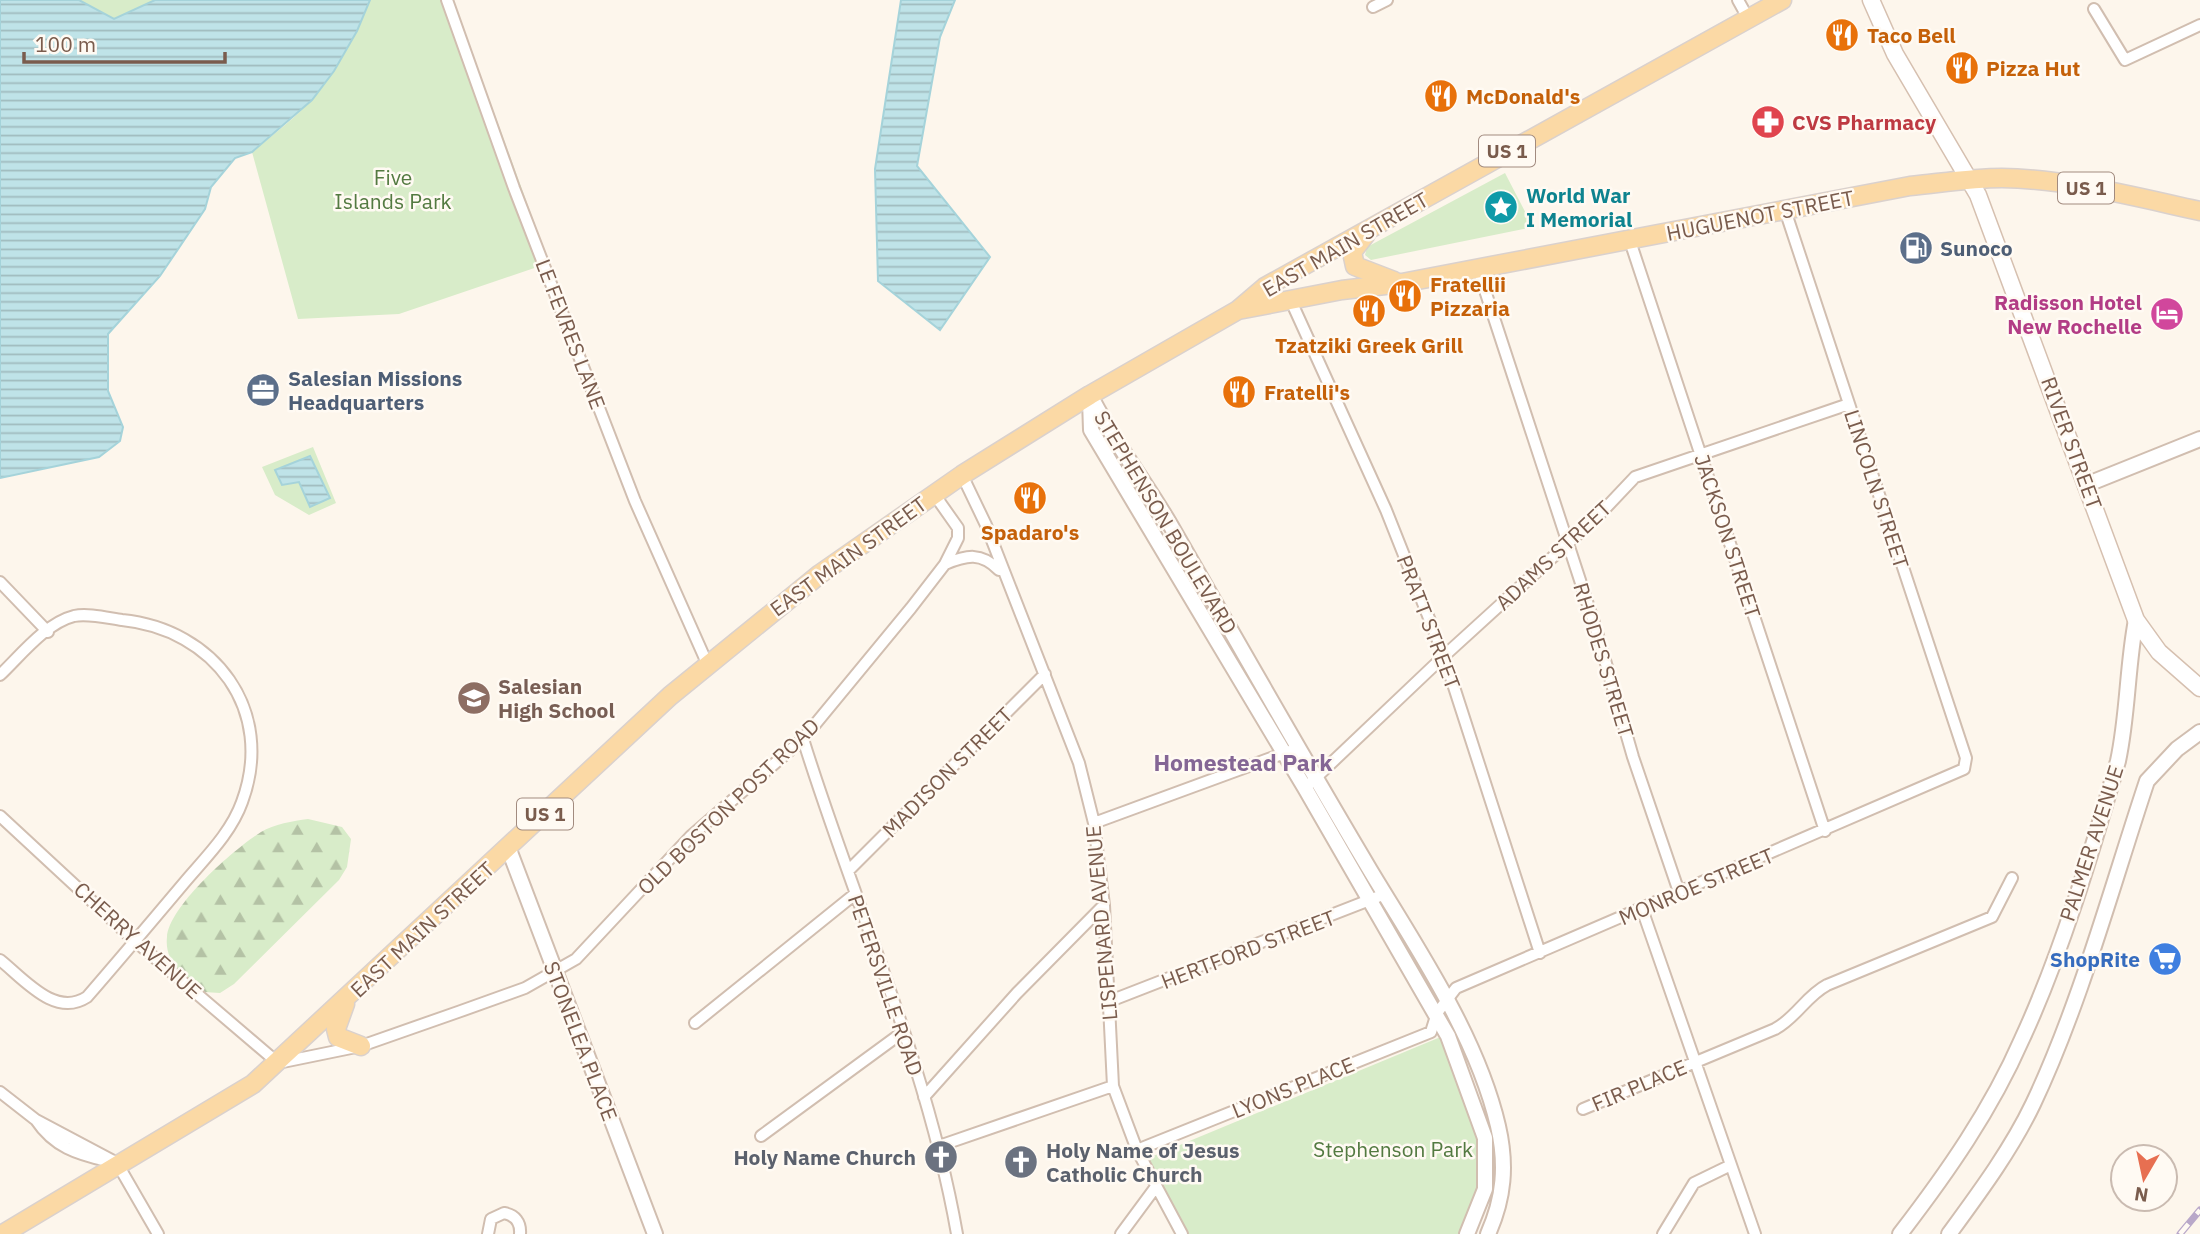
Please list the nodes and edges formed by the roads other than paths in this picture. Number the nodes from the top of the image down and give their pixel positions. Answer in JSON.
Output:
{"nodes":[{"id":1,"x":447,"y":0,"type":"edge"},
{"id":2,"x":1387,"y":0,"type":"edge"},
{"id":3,"x":1738,"y":0,"type":"edge"},
{"id":4,"x":1782,"y":0,"type":"edge"},
{"id":5,"x":1871,"y":0,"type":"edge"},
{"id":6,"x":1373,"y":7,"type":"dead end"},
{"id":7,"x":2094,"y":9,"type":"dead end"},
{"id":8,"x":1748,"y":19,"type":"junction"},
{"id":9,"x":2200,"y":25,"type":"edge"},
{"id":10,"x":1971,"y":179,"type":"junction"},
{"id":11,"x":1785,"y":209,"type":"junction"},
{"id":12,"x":2200,"y":211,"type":"edge"},
{"id":13,"x":1374,"y":226,"type":"junction"},
{"id":14,"x":1630,"y":241,"type":"junction"},
{"id":15,"x":1478,"y":269,"type":"junction"},
{"id":16,"x":1402,"y":283,"type":"junction"},
{"id":17,"x":1291,"y":301,"type":"junction"},
{"id":18,"x":1238,"y":310,"type":"junction"},
{"id":19,"x":1090,"y":395,"type":"junction"},
{"id":20,"x":1849,"y":404,"type":"junction"},
{"id":21,"x":2200,"y":439,"type":"edge"},
{"id":22,"x":1701,"y":453,"type":"junction"},
{"id":23,"x":962,"y":475,"type":"junction"},
{"id":24,"x":2088,"y":484,"type":"junction"},
{"id":25,"x":934,"y":494,"type":"junction"},
{"id":26,"x":1566,"y":543,"type":"junction"},
{"id":27,"x":945,"y":564,"type":"junction"},
{"id":28,"x":1001,"y":571,"type":"junction"},
{"id":29,"x":0,"y":582,"type":"edge"},
{"id":30,"x":2136,"y":620,"type":"junction"},
{"id":31,"x":48,"y":632,"type":"junction"},
{"id":32,"x":1444,"y":656,"type":"junction"},
{"id":33,"x":707,"y":663,"type":"junction"},
{"id":34,"x":1045,"y":674,"type":"junction"},
{"id":35,"x":0,"y":675,"type":"edge"},
{"id":36,"x":2200,"y":688,"type":"edge"},
{"id":37,"x":2200,"y":732,"type":"edge"},
{"id":38,"x":803,"y":739,"type":"junction"},
{"id":39,"x":1299,"y":748,"type":"junction"},
{"id":40,"x":1284,"y":753,"type":"junction"},
{"id":41,"x":1964,"y":769,"type":"joint"},
{"id":42,"x":1310,"y":783,"type":"junction"},
{"id":43,"x":0,"y":816,"type":"edge"},
{"id":44,"x":1094,"y":823,"type":"junction"},
{"id":45,"x":1825,"y":831,"type":"junction"},
{"id":46,"x":508,"y":848,"type":"junction"},
{"id":47,"x":849,"y":870,"type":"junction"},
{"id":48,"x":2012,"y":878,"type":"dead end"},
{"id":49,"x":1679,"y":892,"type":"junction"},
{"id":50,"x":855,"y":894,"type":"junction"},
{"id":51,"x":1385,"y":894,"type":"junction"},
{"id":52,"x":1370,"y":902,"type":"junction"},
{"id":53,"x":1104,"y":905,"type":"junction"},
{"id":54,"x":1642,"y":909,"type":"junction"},
{"id":55,"x":135,"y":941,"type":"junction"},
{"id":56,"x":1540,"y":953,"type":"junction"},
{"id":57,"x":0,"y":960,"type":"edge"},
{"id":58,"x":555,"y":974,"type":"junction"},
{"id":59,"x":349,"y":997,"type":"junction"},
{"id":60,"x":1446,"y":1000,"type":"junction"},
{"id":61,"x":1110,"y":1001,"type":"junction"},
{"id":62,"x":1437,"y":1013,"type":"junction"},
{"id":63,"x":695,"y":1023,"type":"dead end"},
{"id":64,"x":903,"y":1032,"type":"junction"},
{"id":65,"x":360,"y":1046,"type":"junction"},
{"id":66,"x":1696,"y":1061,"type":"junction"},
{"id":67,"x":278,"y":1063,"type":"junction"},
{"id":68,"x":1113,"y":1086,"type":"junction"},
{"id":69,"x":0,"y":1092,"type":"edge"},
{"id":70,"x":924,"y":1097,"type":"junction"},
{"id":71,"x":1583,"y":1109,"type":"dead end"},
{"id":72,"x":761,"y":1136,"type":"dead end"},
{"id":73,"x":939,"y":1146,"type":"junction"},
{"id":74,"x":1137,"y":1150,"type":"junction"},
{"id":75,"x":117,"y":1163,"type":"junction"},
{"id":76,"x":1731,"y":1165,"type":"junction"},
{"id":77,"x":1155,"y":1188,"type":"junction"},
{"id":78,"x":3,"y":1234,"type":"edge"},
{"id":79,"x":158,"y":1234,"type":"edge"},
{"id":80,"x":488,"y":1234,"type":"edge"},
{"id":81,"x":520,"y":1234,"type":"edge"},
{"id":82,"x":655,"y":1234,"type":"edge"},
{"id":83,"x":957,"y":1234,"type":"edge"},
{"id":84,"x":1121,"y":1234,"type":"edge"},
{"id":85,"x":1182,"y":1234,"type":"edge"},
{"id":86,"x":1466,"y":1234,"type":"edge"},
{"id":87,"x":1488,"y":1234,"type":"edge"},
{"id":88,"x":1663,"y":1234,"type":"edge"},
{"id":89,"x":1755,"y":1234,"type":"edge"},
{"id":90,"x":1900,"y":1234,"type":"edge"},
{"id":91,"x":1949,"y":1234,"type":"edge"}],
"edges":[{"from":1,"to":33,"type":"street","name":"LE FEVRES LANE"},
{"from":2,"to":6,"type":"street"},
{"from":3,"to":8,"type":"street"},
{"from":4,"to":8,"type":"main road","name":"EAST MAIN STREET","number":"US 1"},
{"from":5,"to":10,"type":"main road","name":"RIVER STREET"},
{"from":7,"to":9,"type":"street"},
{"from":8,"to":13,"type":"main road","name":"EAST MAIN STREET","number":"US 1"},
{"from":10,"to":11,"type":"main road","name":"HUGUENOT STREET","number":"US 1"},
{"from":10,"to":12,"type":"main road","name":"HUGUENOT STREET","number":"US 1"},
{"from":10,"to":24,"type":"main road","name":"RIVER STREET"},
{"from":11,"to":14,"type":"main road","name":"HUGUENOT STREET","number":"US 1"},
{"from":11,"to":20,"type":"street","name":"LINCOLN STREET"},
{"from":13,"to":16,"type":"main road"},
{"from":13,"to":18,"type":"main road","name":"EAST MAIN STREET","number":"US 1"},
{"from":14,"to":15,"type":"main road","name":"HUGUENOT STREET","number":"US 1"},
{"from":14,"to":22,"type":"street","name":"JACKSON STREET"},
{"from":15,"to":16,"type":"main road","name":"HUGUENOT STREET","number":"US 1"},
{"from":15,"to":26,"type":"street","name":"RHODES STREET"},
{"from":16,"to":17,"type":"main road","name":"HUGUENOT STREET","number":"US 1"},
{"from":17,"to":18,"type":"main road","name":"HUGUENOT STREET","number":"US 1"},
{"from":17,"to":32,"type":"street","name":"PRATT STREET"},
{"from":18,"to":19,"type":"main road","name":"EAST MAIN STREET","number":"US 1"},
{"from":19,"to":23,"type":"main road","name":"EAST MAIN STREET","number":"US 1"},
{"from":19,"to":39,"type":"street","name":"STEPHENSON BOULEVARD"},
{"from":19,"to":40,"type":"street","name":"STEPHENSON BOULEVARD"},
{"from":20,"to":22,"type":"street","name":"ADAMS STREET"},
{"from":20,"to":41,"type":"street","name":"LINCOLN STREET"},
{"from":21,"to":24,"type":"street"},
{"from":22,"to":26,"type":"street","name":"ADAMS STREET"},
{"from":22,"to":45,"type":"street","name":"JACKSON STREET"},
{"from":23,"to":25,"type":"main road","name":"EAST MAIN STREET","number":"US 1"},
{"from":23,"to":28,"type":"street","name":"LISPENARD AVENUE"},
{"from":24,"to":30,"type":"main road","name":"RIVER STREET"},
{"from":25,"to":27,"type":"street","name":"OLD BOSTON POST ROAD"},
{"from":25,"to":33,"type":"main road","name":"EAST MAIN STREET","number":"US 1"},
{"from":26,"to":32,"type":"street","name":"ADAMS STREET"},
{"from":26,"to":49,"type":"street","name":"RHODES STREET"},
{"from":27,"to":28,"type":"street"},
{"from":27,"to":38,"type":"street","name":"OLD BOSTON POST ROAD"},
{"from":28,"to":34,"type":"street","name":"LISPENARD AVENUE"},
{"from":29,"to":31,"type":"street"},
{"from":30,"to":36,"type":"main road","name":"RIVER STREET"},
{"from":30,"to":90,"type":"street","name":"PALMER AVENUE"},
{"from":31,"to":35,"type":"street"},
{"from":31,"to":55,"type":"street"},
{"from":32,"to":42,"type":"street","name":"ADAMS STREET"},
{"from":32,"to":56,"type":"street","name":"PRATT STREET"},
{"from":33,"to":46,"type":"main road","name":"EAST MAIN STREET","number":"US 1"},
{"from":34,"to":44,"type":"street","name":"LISPENARD AVENUE"},
{"from":34,"to":47,"type":"street","name":"MADISON STREET"},
{"from":37,"to":91,"type":"street","name":"PALMER AVENUE"},
{"from":38,"to":47,"type":"street","name":"PETERSVILLE ROAD"},
{"from":38,"to":58,"type":"street","name":"OLD BOSTON POST ROAD"},
{"from":39,"to":40,"type":"street"},
{"from":39,"to":42,"type":"street","name":"STEPHENSON BOULEVARD"},
{"from":40,"to":42,"type":"street","name":"STEPHENSON BOULEVARD"},
{"from":40,"to":44,"type":"street"},
{"from":41,"to":45,"type":"street","name":"MONROE STREET"},
{"from":42,"to":51,"type":"street","name":"STEPHENSON BOULEVARD"},
{"from":42,"to":52,"type":"street","name":"STEPHENSON BOULEVARD"},
{"from":43,"to":55,"type":"street","name":"CHERRY AVENUE"},
{"from":44,"to":53,"type":"street","name":"LISPENARD AVENUE"},
{"from":45,"to":49,"type":"street","name":"MONROE STREET"},
{"from":46,"to":58,"type":"street","name":"STONELEA PLACE"},
{"from":46,"to":59,"type":"main road","name":"EAST MAIN STREET","number":"US 1"},
{"from":47,"to":50,"type":"street","name":"PETERSVILLE ROAD"},
{"from":48,"to":66,"type":"street","name":"FIR PLACE"},
{"from":49,"to":54,"type":"street","name":"MONROE STREET"},
{"from":50,"to":63,"type":"street"},
{"from":50,"to":64,"type":"street","name":"PETERSVILLE ROAD"},
{"from":51,"to":52,"type":"street","name":"HERTFORD STREET"},
{"from":51,"to":60,"type":"street","name":"STEPHENSON BOULEVARD"},
{"from":52,"to":61,"type":"street","name":"HERTFORD STREET"},
{"from":52,"to":62,"type":"street","name":"STEPHENSON BOULEVARD"},
{"from":53,"to":61,"type":"street","name":"LISPENARD AVENUE"},
{"from":53,"to":70,"type":"street"},
{"from":54,"to":56,"type":"street","name":"MONROE STREET"},
{"from":54,"to":66,"type":"street"},
{"from":55,"to":57,"type":"street"},
{"from":55,"to":67,"type":"street","name":"CHERRY AVENUE"},
{"from":56,"to":60,"type":"street","name":"MONROE STREET"},
{"from":58,"to":65,"type":"street","name":"OLD BOSTON POST ROAD"},
{"from":58,"to":82,"type":"street","name":"STONELEA PLACE"},
{"from":59,"to":65,"type":"main road"},
{"from":59,"to":67,"type":"main road","name":"EAST MAIN STREET","number":"US 1"},
{"from":60,"to":62,"type":"street","name":"MONROE STREET"},
{"from":60,"to":87,"type":"street","name":"STEPHENSON BOULEVARD"},
{"from":61,"to":68,"type":"street","name":"LISPENARD AVENUE"},
{"from":62,"to":74,"type":"street","name":"LYONS PLACE"},
{"from":62,"to":86,"type":"street","name":"STEPHENSON BOULEVARD"},
{"from":64,"to":70,"type":"street","name":"PETERSVILLE ROAD"},
{"from":64,"to":72,"type":"street"},
{"from":65,"to":67,"type":"street","name":"OLD BOSTON POST ROAD"},
{"from":66,"to":71,"type":"street","name":"FIR PLACE"},
{"from":66,"to":76,"type":"street"},
{"from":67,"to":75,"type":"main road","name":"EAST MAIN STREET","number":"US 1"},
{"from":68,"to":73,"type":"street"},
{"from":68,"to":74,"type":"street","name":"LISPENARD AVENUE"},
{"from":69,"to":75,"type":"street"},
{"from":70,"to":73,"type":"street","name":"PETERSVILLE ROAD"},
{"from":73,"to":83,"type":"street","name":"PETERSVILLE ROAD"},
{"from":74,"to":77,"type":"street","name":"LISPENARD AVENUE"},
{"from":75,"to":78,"type":"main road","name":"EAST MAIN STREET","number":"US 1"},
{"from":75,"to":79,"type":"street"},
{"from":76,"to":88,"type":"street"},
{"from":76,"to":89,"type":"street"},
{"from":77,"to":84,"type":"street"},
{"from":77,"to":85,"type":"street","name":"LISPENARD AVENUE"},
{"from":80,"to":81,"type":"street"}]}
